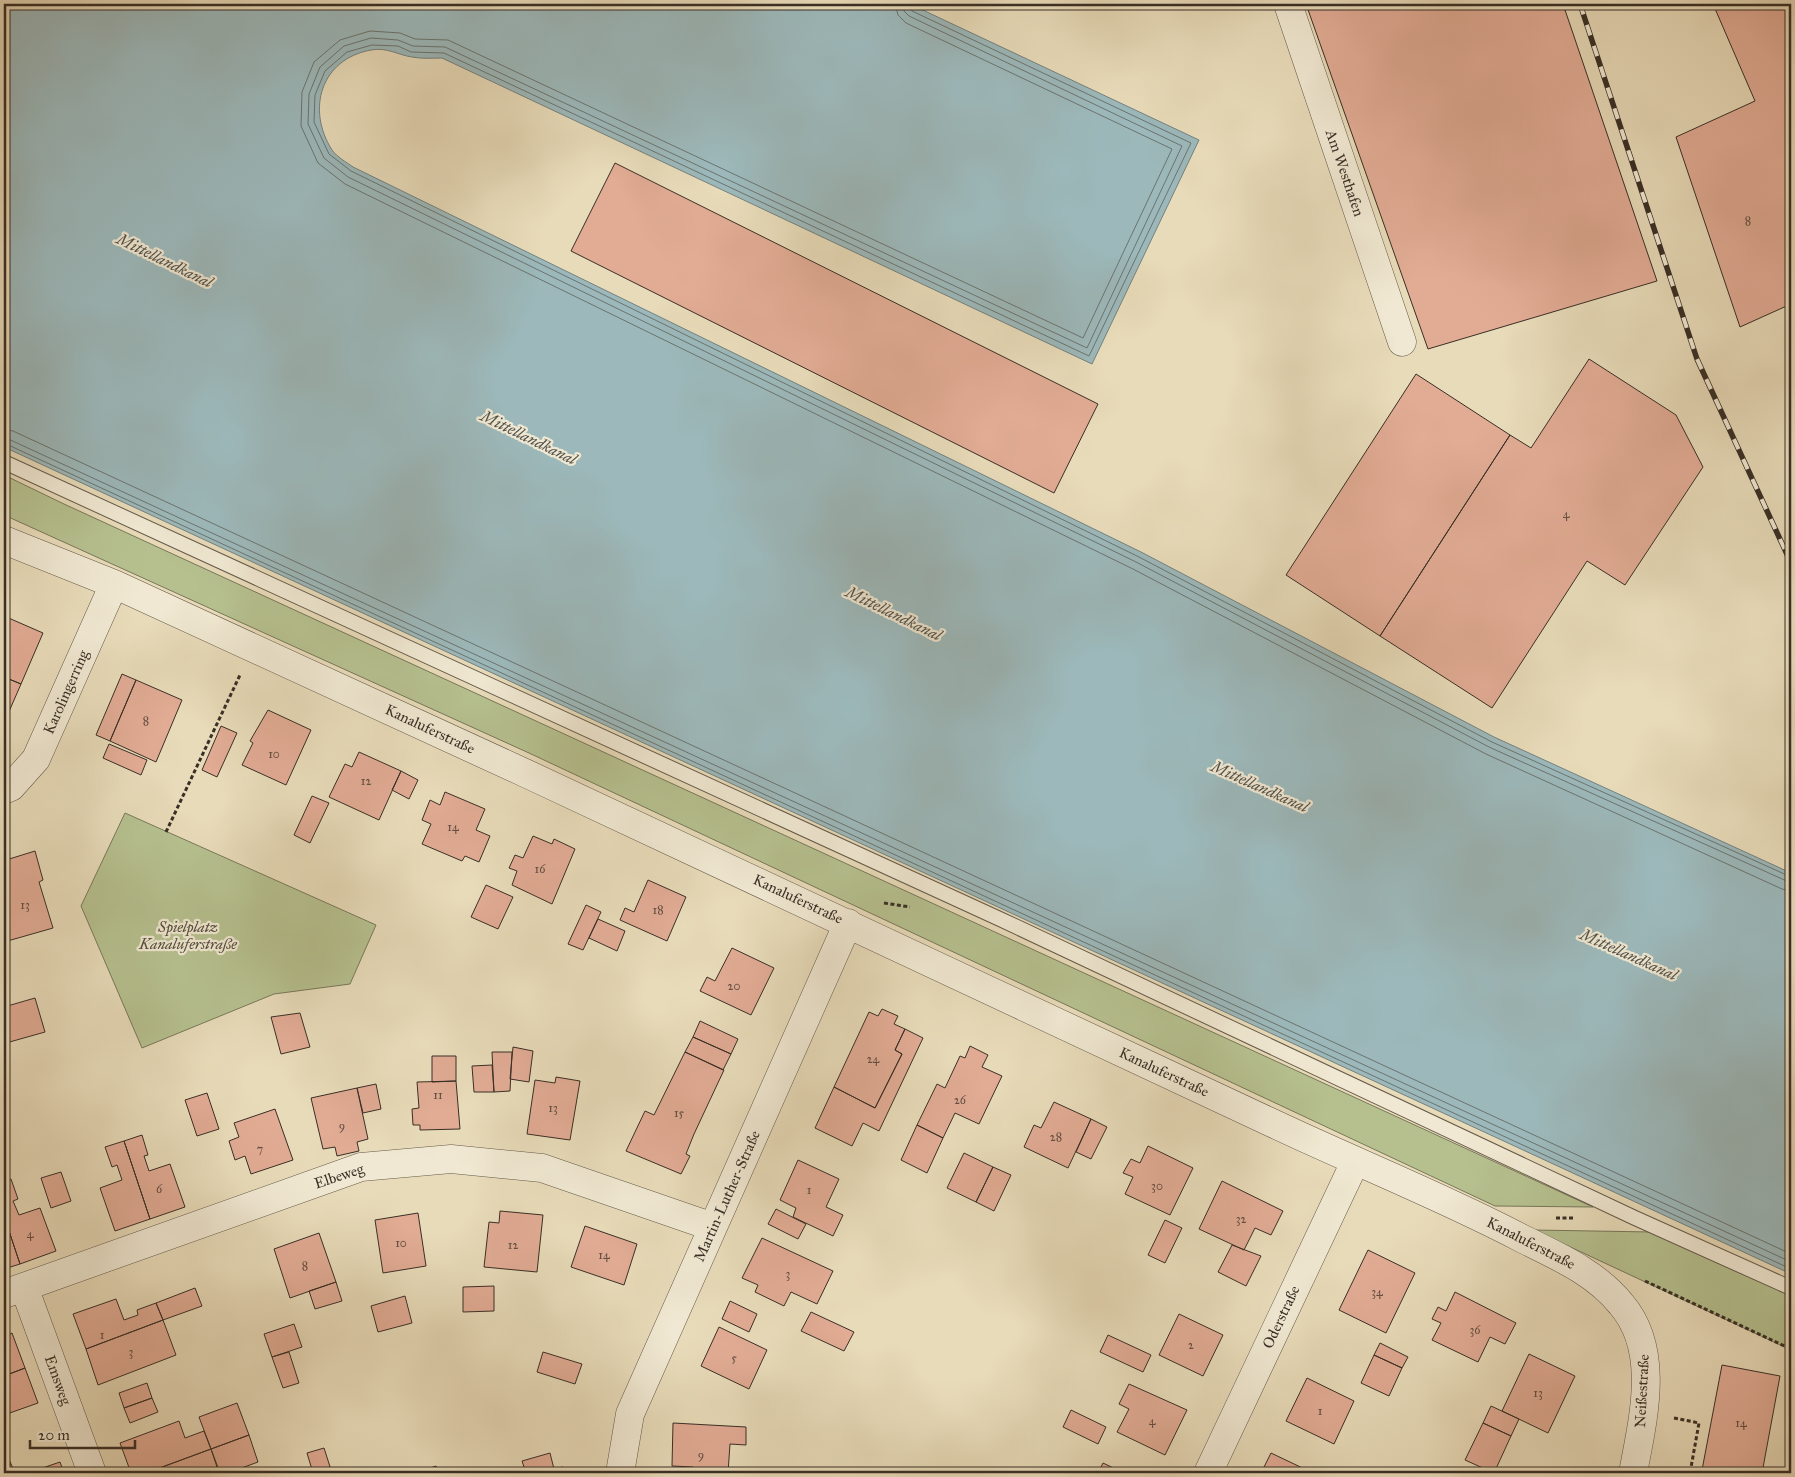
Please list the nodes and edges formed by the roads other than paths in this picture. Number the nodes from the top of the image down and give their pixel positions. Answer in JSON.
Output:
{"nodes":[{"id":1,"x":1288,"y":4,"type":"edge"},
{"id":2,"x":1402,"y":342,"type":"dead end"},
{"id":3,"x":4,"y":462,"type":"edge"},
{"id":4,"x":4,"y":540,"type":"edge"},
{"id":5,"x":114,"y":584,"type":"junction"},
{"id":6,"x":4,"y":790,"type":"edge"},
{"id":7,"x":848,"y":923,"type":"junction"},
{"id":8,"x":1354,"y":1162,"type":"junction"},
{"id":9,"x":713,"y":1227,"type":"junction"},
{"id":10,"x":1586,"y":1271,"type":"joint"},
{"id":11,"x":1791,"y":1288,"type":"edge"},
{"id":12,"x":14,"y":1291,"type":"edge"},
{"id":13,"x":92,"y":1473,"type":"edge"},
{"id":14,"x":620,"y":1473,"type":"edge"},
{"id":15,"x":1208,"y":1473,"type":"edge"},
{"id":16,"x":1633,"y":1473,"type":"edge"}],
"edges":[{"from":1,"to":2,"type":"street","name":"Am Westhafen"},
{"from":3,"to":11,"type":"lane"},
{"from":4,"to":5,"type":"street","name":"Kanaluferstraße"},
{"from":5,"to":6,"type":"street","name":"Karolingerring"},
{"from":5,"to":7,"type":"street","name":"Kanaluferstraße"},
{"from":7,"to":8,"type":"street","name":"Kanaluferstraße"},
{"from":7,"to":9,"type":"street","name":"Martin-Luther-Straße"},
{"from":8,"to":10,"type":"street","name":"Kanaluferstraße"},
{"from":8,"to":15,"type":"street","name":"Oderstraße"},
{"from":9,"to":12,"type":"street","name":"Elbeweg"},
{"from":9,"to":14,"type":"street","name":"Martin-Luther-Straße"},
{"from":10,"to":16,"type":"street","name":"Neißestraße"},
{"from":12,"to":13,"type":"street","name":"Emsweg"}]}
